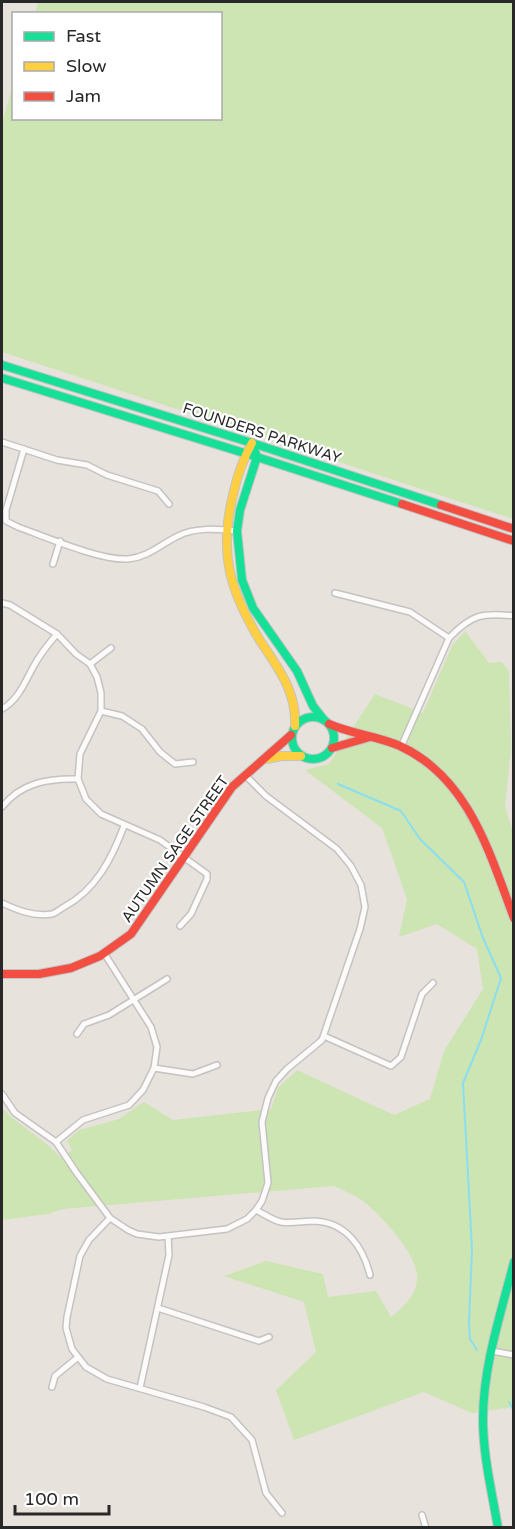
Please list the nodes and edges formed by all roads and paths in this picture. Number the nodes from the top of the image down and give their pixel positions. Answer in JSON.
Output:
{"nodes":[{"id":1,"x":2,"y":365,"type":"edge"},
{"id":2,"x":2,"y":378,"type":"edge"},
{"id":3,"x":2,"y":442,"type":"edge"},
{"id":4,"x":252,"y":443,"type":"junction"},
{"id":5,"x":24,"y":449,"type":"junction"},
{"id":6,"x":245,"y":454,"type":"junction"},
{"id":7,"x":256,"y":457,"type":"junction"},
{"id":8,"x":170,"y":504,"type":"dead end"},
{"id":9,"x":513,"y":528,"type":"edge"},
{"id":10,"x":225,"y":530,"type":"junction"},
{"id":11,"x":237,"y":531,"type":"junction"},
{"id":12,"x":60,"y":541,"type":"junction"},
{"id":13,"x":513,"y":541,"type":"edge"},
{"id":14,"x":53,"y":564,"type":"dead end"},
{"id":15,"x":335,"y":593,"type":"dead end"},
{"id":16,"x":2,"y":603,"type":"edge"},
{"id":17,"x":513,"y":616,"type":"edge"},
{"id":18,"x":57,"y":634,"type":"junction"},
{"id":19,"x":449,"y":638,"type":"junction"},
{"id":20,"x":111,"y":648,"type":"dead end"},
{"id":21,"x":90,"y":664,"type":"junction"},
{"id":22,"x":2,"y":709,"type":"edge"},
{"id":23,"x":101,"y":711,"type":"junction"},
{"id":24,"x":327,"y":722,"type":"junction"},
{"id":25,"x":295,"y":726,"type":"junction"},
{"id":26,"x":291,"y":735,"type":"junction"},
{"id":27,"x":371,"y":737,"type":"junction"},
{"id":28,"x":401,"y":747,"type":"junction"},
{"id":29,"x":332,"y":748,"type":"junction"},
{"id":30,"x":301,"y":756,"type":"junction"},
{"id":31,"x":265,"y":759,"type":"junction"},
{"id":32,"x":193,"y":762,"type":"dead end"},
{"id":33,"x":245,"y":775,"type":"junction"},
{"id":34,"x":78,"y":779,"type":"junction"},
{"id":35,"x":2,"y":807,"type":"edge"},
{"id":36,"x":124,"y":826,"type":"junction"},
{"id":37,"x":184,"y":857,"type":"junction"},
{"id":38,"x":2,"y":903,"type":"edge"},
{"id":39,"x":513,"y":918,"type":"edge"},
{"id":40,"x":180,"y":926,"type":"dead end"},
{"id":41,"x":105,"y":953,"type":"junction"},
{"id":42,"x":2,"y":974,"type":"edge"},
{"id":43,"x":167,"y":979,"type":"dead end"},
{"id":44,"x":433,"y":983,"type":"dead end"},
{"id":45,"x":135,"y":1000,"type":"junction"},
{"id":46,"x":77,"y":1034,"type":"dead end"},
{"id":47,"x":324,"y":1036,"type":"junction"},
{"id":48,"x":217,"y":1065,"type":"dead end"},
{"id":49,"x":154,"y":1068,"type":"junction"},
{"id":50,"x":2,"y":1095,"type":"edge"},
{"id":51,"x":56,"y":1142,"type":"junction"},
{"id":52,"x":256,"y":1210,"type":"junction"},
{"id":53,"x":110,"y":1218,"type":"junction"},
{"id":54,"x":168,"y":1236,"type":"junction"},
{"id":55,"x":513,"y":1262,"type":"edge"},
{"id":56,"x":370,"y":1275,"type":"dead end"},
{"id":57,"x":158,"y":1308,"type":"junction"},
{"id":58,"x":269,"y":1337,"type":"dead end"},
{"id":59,"x":492,"y":1351,"type":"junction"},
{"id":60,"x":513,"y":1355,"type":"edge"},
{"id":61,"x":77,"y":1358,"type":"junction"},
{"id":62,"x":52,"y":1387,"type":"dead end"},
{"id":63,"x":140,"y":1388,"type":"junction"},
{"id":64,"x":282,"y":1513,"type":"dead end"},
{"id":65,"x":422,"y":1515,"type":"dead end"},
{"id":66,"x":426,"y":1527,"type":"edge"},
{"id":67,"x":498,"y":1527,"type":"edge"}],
"edges":[{"from":1,"to":4,"type":"main road","name":"FOUNDERS PARKWAY"},
{"from":2,"to":6,"type":"main road","name":"FOUNDERS PARKWAY"},
{"from":3,"to":5,"type":"street"},
{"from":4,"to":6,"type":"main road"},
{"from":4,"to":7,"type":"main road"},
{"from":4,"to":9,"type":"main road","name":"FOUNDERS PARKWAY"},
{"from":5,"to":8,"type":"street"},
{"from":5,"to":12,"type":"street"},
{"from":6,"to":7,"type":"main road","name":"FOUNDERS PARKWAY"},
{"from":6,"to":10,"type":"main road"},
{"from":7,"to":11,"type":"main road"},
{"from":7,"to":13,"type":"main road","name":"FOUNDERS PARKWAY"},
{"from":10,"to":11,"type":"street"},
{"from":10,"to":12,"type":"street"},
{"from":10,"to":25,"type":"main road"},
{"from":11,"to":24,"type":"main road"},
{"from":12,"to":14,"type":"street"},
{"from":15,"to":19,"type":"street"},
{"from":16,"to":18,"type":"street"},
{"from":17,"to":19,"type":"street"},
{"from":18,"to":21,"type":"street"},
{"from":18,"to":22,"type":"street"},
{"from":19,"to":28,"type":"street"},
{"from":20,"to":21,"type":"street"},
{"from":21,"to":23,"type":"street"},
{"from":23,"to":32,"type":"street"},
{"from":23,"to":34,"type":"street"},
{"from":24,"to":25,"type":"main road"},
{"from":24,"to":27,"type":"main road"},
{"from":24,"to":29,"type":"main road"},
{"from":25,"to":26,"type":"main road"},
{"from":26,"to":30,"type":"main road"},
{"from":26,"to":31,"type":"main road","name":"AUTUMN SAGE STREET"},
{"from":27,"to":28,"type":"main road"},
{"from":27,"to":29,"type":"main road"},
{"from":28,"to":39,"type":"main road"},
{"from":29,"to":30,"type":"main road"},
{"from":30,"to":31,"type":"main road"},
{"from":31,"to":33,"type":"main road","name":"AUTUMN SAGE STREET"},
{"from":33,"to":37,"type":"main road","name":"AUTUMN SAGE STREET"},
{"from":33,"to":47,"type":"street"},
{"from":34,"to":35,"type":"street"},
{"from":34,"to":36,"type":"street"},
{"from":36,"to":37,"type":"street"},
{"from":36,"to":38,"type":"street"},
{"from":37,"to":40,"type":"street"},
{"from":37,"to":41,"type":"main road","name":"AUTUMN SAGE STREET"},
{"from":41,"to":42,"type":"main road","name":"AUTUMN SAGE STREET"},
{"from":41,"to":45,"type":"street"},
{"from":43,"to":45,"type":"street"},
{"from":44,"to":47,"type":"street"},
{"from":45,"to":46,"type":"street"},
{"from":45,"to":49,"type":"street"},
{"from":47,"to":52,"type":"street"},
{"from":48,"to":49,"type":"street"},
{"from":49,"to":51,"type":"street"},
{"from":50,"to":51,"type":"street"},
{"from":51,"to":53,"type":"street"},
{"from":52,"to":54,"type":"street"},
{"from":52,"to":56,"type":"street"},
{"from":53,"to":54,"type":"street"},
{"from":53,"to":61,"type":"street"},
{"from":54,"to":57,"type":"street"},
{"from":55,"to":59,"type":"main road"},
{"from":57,"to":58,"type":"street"},
{"from":57,"to":63,"type":"street"},
{"from":59,"to":60,"type":"street"},
{"from":59,"to":67,"type":"main road"},
{"from":61,"to":62,"type":"street"},
{"from":61,"to":63,"type":"street"},
{"from":63,"to":64,"type":"street"},
{"from":65,"to":66,"type":"street"}]}
